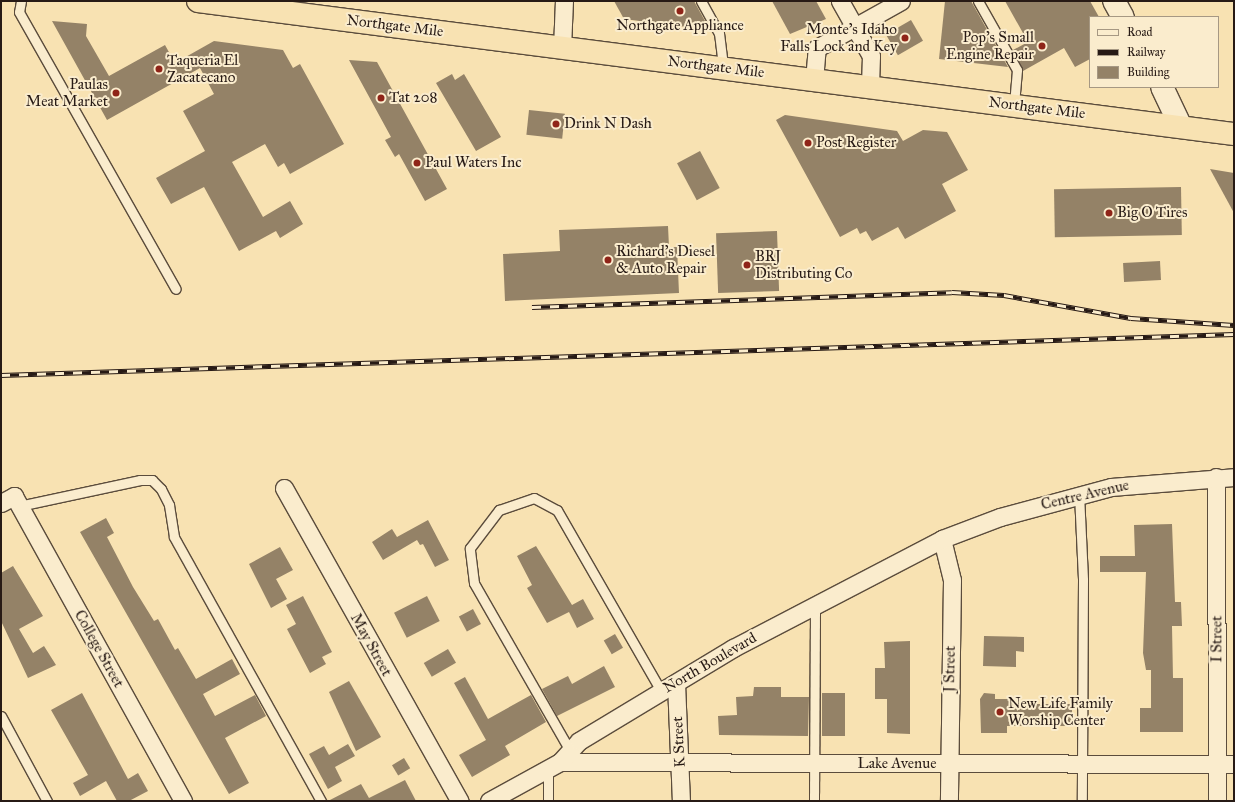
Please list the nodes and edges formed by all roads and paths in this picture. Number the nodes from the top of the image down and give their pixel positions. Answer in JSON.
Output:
{"nodes":[{"id":1,"x":21,"y":1,"type":"edge"},
{"id":2,"x":198,"y":1,"type":"edge"},
{"id":3,"x":564,"y":1,"type":"edge"},
{"id":4,"x":701,"y":1,"type":"edge"},
{"id":5,"x":840,"y":1,"type":"edge"},
{"id":6,"x":901,"y":1,"type":"edge"},
{"id":7,"x":978,"y":1,"type":"edge"},
{"id":8,"x":1114,"y":1,"type":"edge"},
{"id":9,"x":269,"y":5,"type":"edge"},
{"id":10,"x":1122,"y":16,"type":"edge"},
{"id":11,"x":854,"y":27,"type":"junction"},
{"id":12,"x":562,"y":48,"type":"junction"},
{"id":13,"x":723,"y":68,"type":"junction"},
{"id":14,"x":814,"y":80,"type":"junction"},
{"id":15,"x":870,"y":87,"type":"junction"},
{"id":16,"x":1162,"y":88,"type":"edge"},
{"id":17,"x":1014,"y":105,"type":"junction"},
{"id":18,"x":1181,"y":127,"type":"junction"},
{"id":19,"x":1234,"y":134,"type":"edge"},
{"id":20,"x":176,"y":288,"type":"dead end"},
{"id":21,"x":1216,"y":477,"type":"junction"},
{"id":22,"x":1234,"y":477,"type":"edge"},
{"id":23,"x":284,"y":488,"type":"dead end"},
{"id":24,"x":1079,"y":494,"type":"junction"},
{"id":25,"x":11,"y":502,"type":"edge"},
{"id":26,"x":942,"y":539,"type":"junction"},
{"id":27,"x":815,"y":604,"type":"junction"},
{"id":28,"x":669,"y":687,"type":"junction"},
{"id":29,"x":1,"y":716,"type":"edge"},
{"id":30,"x":559,"y":760,"type":"junction"},
{"id":31,"x":680,"y":763,"type":"junction"},
{"id":32,"x":814,"y":764,"type":"junction"},
{"id":33,"x":948,"y":764,"type":"junction"},
{"id":34,"x":1083,"y":764,"type":"junction"},
{"id":35,"x":1217,"y":764,"type":"junction"},
{"id":36,"x":1234,"y":764,"type":"edge"},
{"id":37,"x":47,"y":801,"type":"edge"},
{"id":38,"x":183,"y":801,"type":"edge"},
{"id":39,"x":321,"y":801,"type":"edge"},
{"id":40,"x":460,"y":801,"type":"edge"},
{"id":41,"x":489,"y":801,"type":"edge"},
{"id":42,"x":548,"y":801,"type":"edge"},
{"id":43,"x":680,"y":801,"type":"edge"},
{"id":44,"x":814,"y":801,"type":"edge"},
{"id":45,"x":949,"y":801,"type":"edge"},
{"id":46,"x":1082,"y":801,"type":"edge"},
{"id":47,"x":1217,"y":801,"type":"edge"}],
"edges":[{"from":1,"to":20,"type":"lane"},
{"from":2,"to":9,"type":"highway","name":"Northgate Mile"},
{"from":3,"to":12,"type":"street"},
{"from":4,"to":13,"type":"lane"},
{"from":5,"to":11,"type":"street"},
{"from":6,"to":11,"type":"street"},
{"from":7,"to":17,"type":"lane"},
{"from":8,"to":10,"type":"main road"},
{"from":9,"to":12,"type":"highway","name":"Northgate Mile"},
{"from":11,"to":14,"type":"street"},
{"from":11,"to":15,"type":"street"},
{"from":12,"to":13,"type":"highway","name":"Northgate Mile"},
{"from":13,"to":14,"type":"highway","name":"Northgate Mile"},
{"from":14,"to":15,"type":"highway","name":"Northgate Mile"},
{"from":15,"to":17,"type":"highway","name":"Northgate Mile"},
{"from":16,"to":18,"type":"main road"},
{"from":17,"to":18,"type":"highway","name":"Northgate Mile"},
{"from":18,"to":19,"type":"highway","name":"Northgate Mile"},
{"from":21,"to":22,"type":"street","name":"Centre Avenue"},
{"from":21,"to":24,"type":"street","name":"Centre Avenue"},
{"from":21,"to":35,"type":"street","name":"I Street"},
{"from":23,"to":40,"type":"street","name":"May Street"},
{"from":24,"to":26,"type":"street","name":"Centre Avenue"},
{"from":24,"to":34,"type":"lane"},
{"from":25,"to":38,"type":"street","name":"College Street"},
{"from":25,"to":39,"type":"lane"},
{"from":26,"to":27,"type":"street","name":"North Boulevard"},
{"from":26,"to":33,"type":"street","name":"J Street"},
{"from":27,"to":28,"type":"street","name":"North Boulevard"},
{"from":27,"to":32,"type":"lane"},
{"from":28,"to":30,"type":"street","name":"North Boulevard"},
{"from":28,"to":30,"type":"lane"},
{"from":28,"to":31,"type":"street","name":"K Street"},
{"from":29,"to":37,"type":"lane"},
{"from":30,"to":31,"type":"street","name":"Lake Avenue"},
{"from":30,"to":41,"type":"street","name":"North Boulevard"},
{"from":30,"to":42,"type":"lane"},
{"from":31,"to":32,"type":"street","name":"Lake Avenue"},
{"from":31,"to":43,"type":"street","name":"K Street"},
{"from":32,"to":33,"type":"street","name":"Lake Avenue"},
{"from":32,"to":44,"type":"lane"},
{"from":33,"to":34,"type":"street","name":"Lake Avenue"},
{"from":33,"to":45,"type":"street","name":"J Street"},
{"from":34,"to":35,"type":"street","name":"Lake Avenue"},
{"from":34,"to":46,"type":"lane"},
{"from":35,"to":36,"type":"street","name":"Lake Avenue"},
{"from":35,"to":47,"type":"street","name":"I Street"}]}
